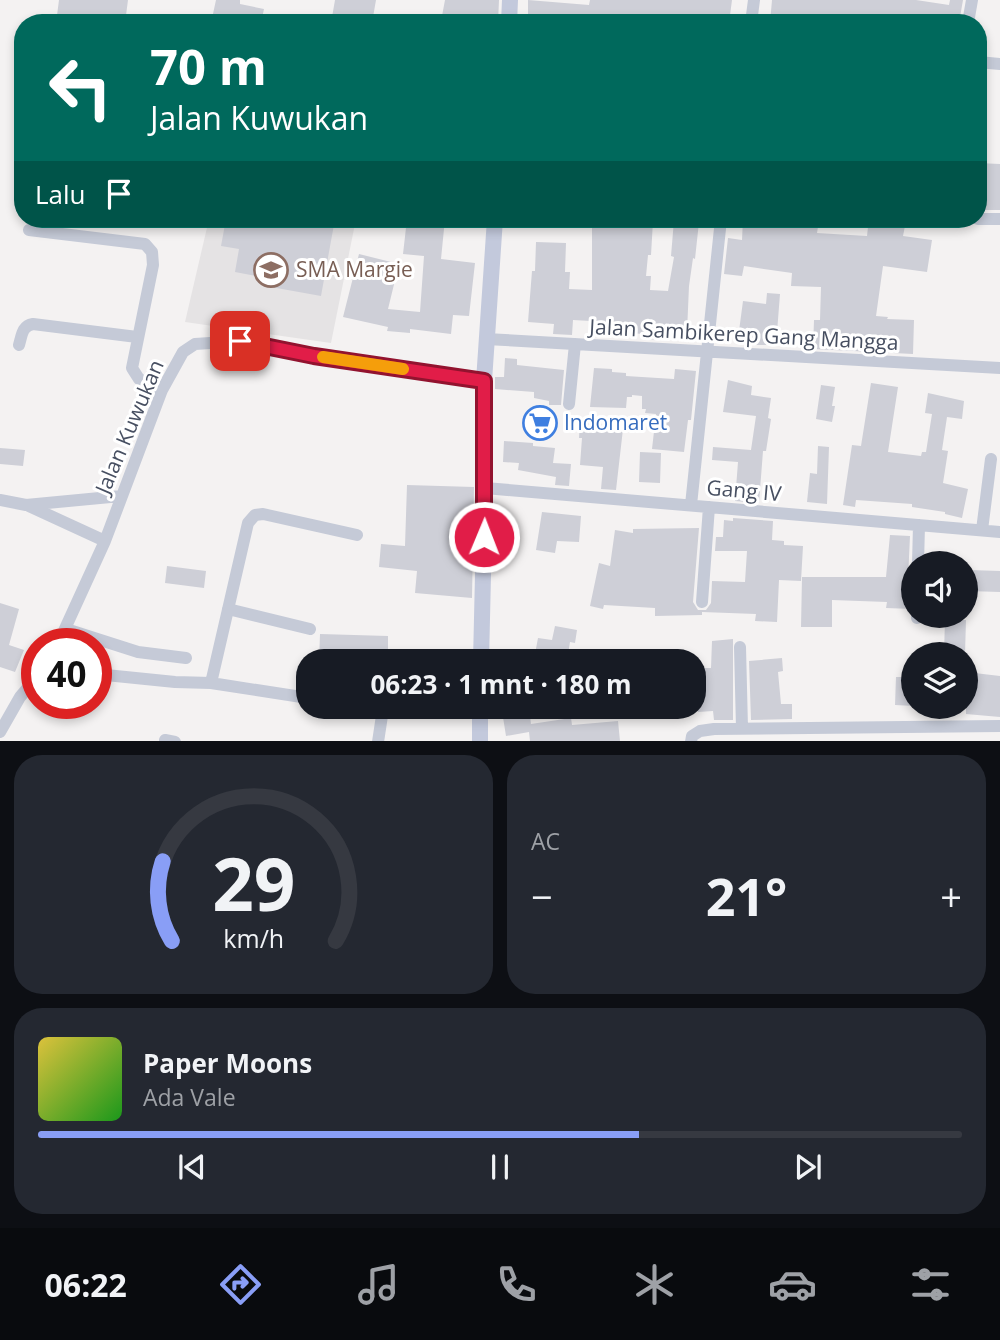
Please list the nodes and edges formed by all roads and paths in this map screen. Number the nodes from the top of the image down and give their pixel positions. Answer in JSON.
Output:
{"nodes":[{"id":1,"x":494,"y":228,"type":"edge"},
{"id":2,"x":720,"y":228,"type":"edge"},
{"id":3,"x":29,"y":230,"type":"dead end"},
{"id":4,"x":137,"y":337,"type":"junction"},
{"id":5,"x":486,"y":339,"type":"junction"},
{"id":6,"x":575,"y":344,"type":"junction"},
{"id":7,"x":19,"y":345,"type":"dead end"},
{"id":8,"x":706,"y":351,"type":"junction"},
{"id":9,"x":1000,"y":368,"type":"edge"},
{"id":10,"x":484,"y":381,"type":"junction"},
{"id":11,"x":162,"y":390,"type":"junction"},
{"id":12,"x":569,"y":404,"type":"dead end"},
{"id":13,"x":991,"y":459,"type":"dead end"},
{"id":14,"x":485,"y":488,"type":"junction"},
{"id":15,"x":121,"y":496,"type":"junction"},
{"id":16,"x":0,"y":500,"type":"edge"},
{"id":17,"x":26,"y":505,"type":"junction"},
{"id":18,"x":691,"y":505,"type":"junction"},
{"id":19,"x":709,"y":507,"type":"junction"},
{"id":20,"x":919,"y":525,"type":"junction"},
{"id":21,"x":982,"y":530,"type":"junction"},
{"id":22,"x":1000,"y":532,"type":"edge"},
{"id":23,"x":358,"y":536,"type":"dead end"},
{"id":24,"x":105,"y":541,"type":"junction"},
{"id":25,"x":918,"y":551,"type":"edge"},
{"id":26,"x":702,"y":602,"type":"dead end"},
{"id":27,"x":228,"y":610,"type":"junction"},
{"id":28,"x":66,"y":628,"type":"edge"},
{"id":29,"x":310,"y":629,"type":"dead end"},
{"id":30,"x":112,"y":644,"type":"edge"},
{"id":31,"x":740,"y":647,"type":"dead end"},
{"id":32,"x":481,"y":649,"type":"edge"},
{"id":33,"x":186,"y":658,"type":"dead end"},
{"id":34,"x":112,"y":676,"type":"edge"},
{"id":35,"x":211,"y":683,"type":"junction"},
{"id":36,"x":21,"y":696,"type":"edge"},
{"id":37,"x":296,"y":696,"type":"edge"},
{"id":38,"x":381,"y":719,"type":"edge"},
{"id":39,"x":480,"y":719,"type":"edge"},
{"id":40,"x":1000,"y":726,"type":"edge"},
{"id":41,"x":742,"y":728,"type":"junction"},
{"id":42,"x":0,"y":732,"type":"edge"},
{"id":43,"x":378,"y":741,"type":"edge"},
{"id":44,"x":480,"y":741,"type":"edge"},
{"id":45,"x":691,"y":741,"type":"edge"}],
"edges":[{"from":1,"to":5,"type":"street"},
{"from":2,"to":8,"type":"street"},
{"from":3,"to":4,"type":"street"},
{"from":4,"to":7,"type":"street"},
{"from":4,"to":11,"type":"street"},
{"from":5,"to":6,"type":"street","name":"Jalan Sambikerep Gang Mangga"},
{"from":5,"to":10,"type":"street"},
{"from":6,"to":8,"type":"street","name":"Jalan Sambikerep Gang Mangga"},
{"from":6,"to":12,"type":"street"},
{"from":8,"to":9,"type":"street","name":"Jalan Sambikerep Gang Mangga"},
{"from":8,"to":18,"type":"street"},
{"from":10,"to":11,"type":"street","name":"Jalan Kuwukan"},
{"from":10,"to":14,"type":"street"},
{"from":11,"to":15,"type":"street","name":"Jalan Kuwukan"},
{"from":13,"to":21,"type":"street"},
{"from":14,"to":18,"type":"street","name":"Gang IV"},
{"from":14,"to":32,"type":"street"},
{"from":15,"to":17,"type":"street"},
{"from":15,"to":24,"type":"street","name":"Jalan Kuwukan"},
{"from":16,"to":17,"type":"street"},
{"from":17,"to":24,"type":"street"},
{"from":18,"to":19,"type":"street","name":"Gang IV"},
{"from":19,"to":20,"type":"street","name":"Gang IV"},
{"from":19,"to":26,"type":"street"},
{"from":20,"to":21,"type":"street","name":"Gang IV"},
{"from":20,"to":25,"type":"street"},
{"from":21,"to":22,"type":"street","name":"Gang IV"},
{"from":23,"to":27,"type":"street"},
{"from":24,"to":28,"type":"street","name":"Jalan Kuwukan"},
{"from":27,"to":29,"type":"street"},
{"from":27,"to":35,"type":"street"},
{"from":30,"to":33,"type":"street"},
{"from":31,"to":41,"type":"street"},
{"from":34,"to":35,"type":"street"},
{"from":35,"to":37,"type":"street"},
{"from":36,"to":42,"type":"street"},
{"from":38,"to":43,"type":"street"},
{"from":39,"to":44,"type":"street"},
{"from":40,"to":41,"type":"street"},
{"from":41,"to":45,"type":"street"}]}
